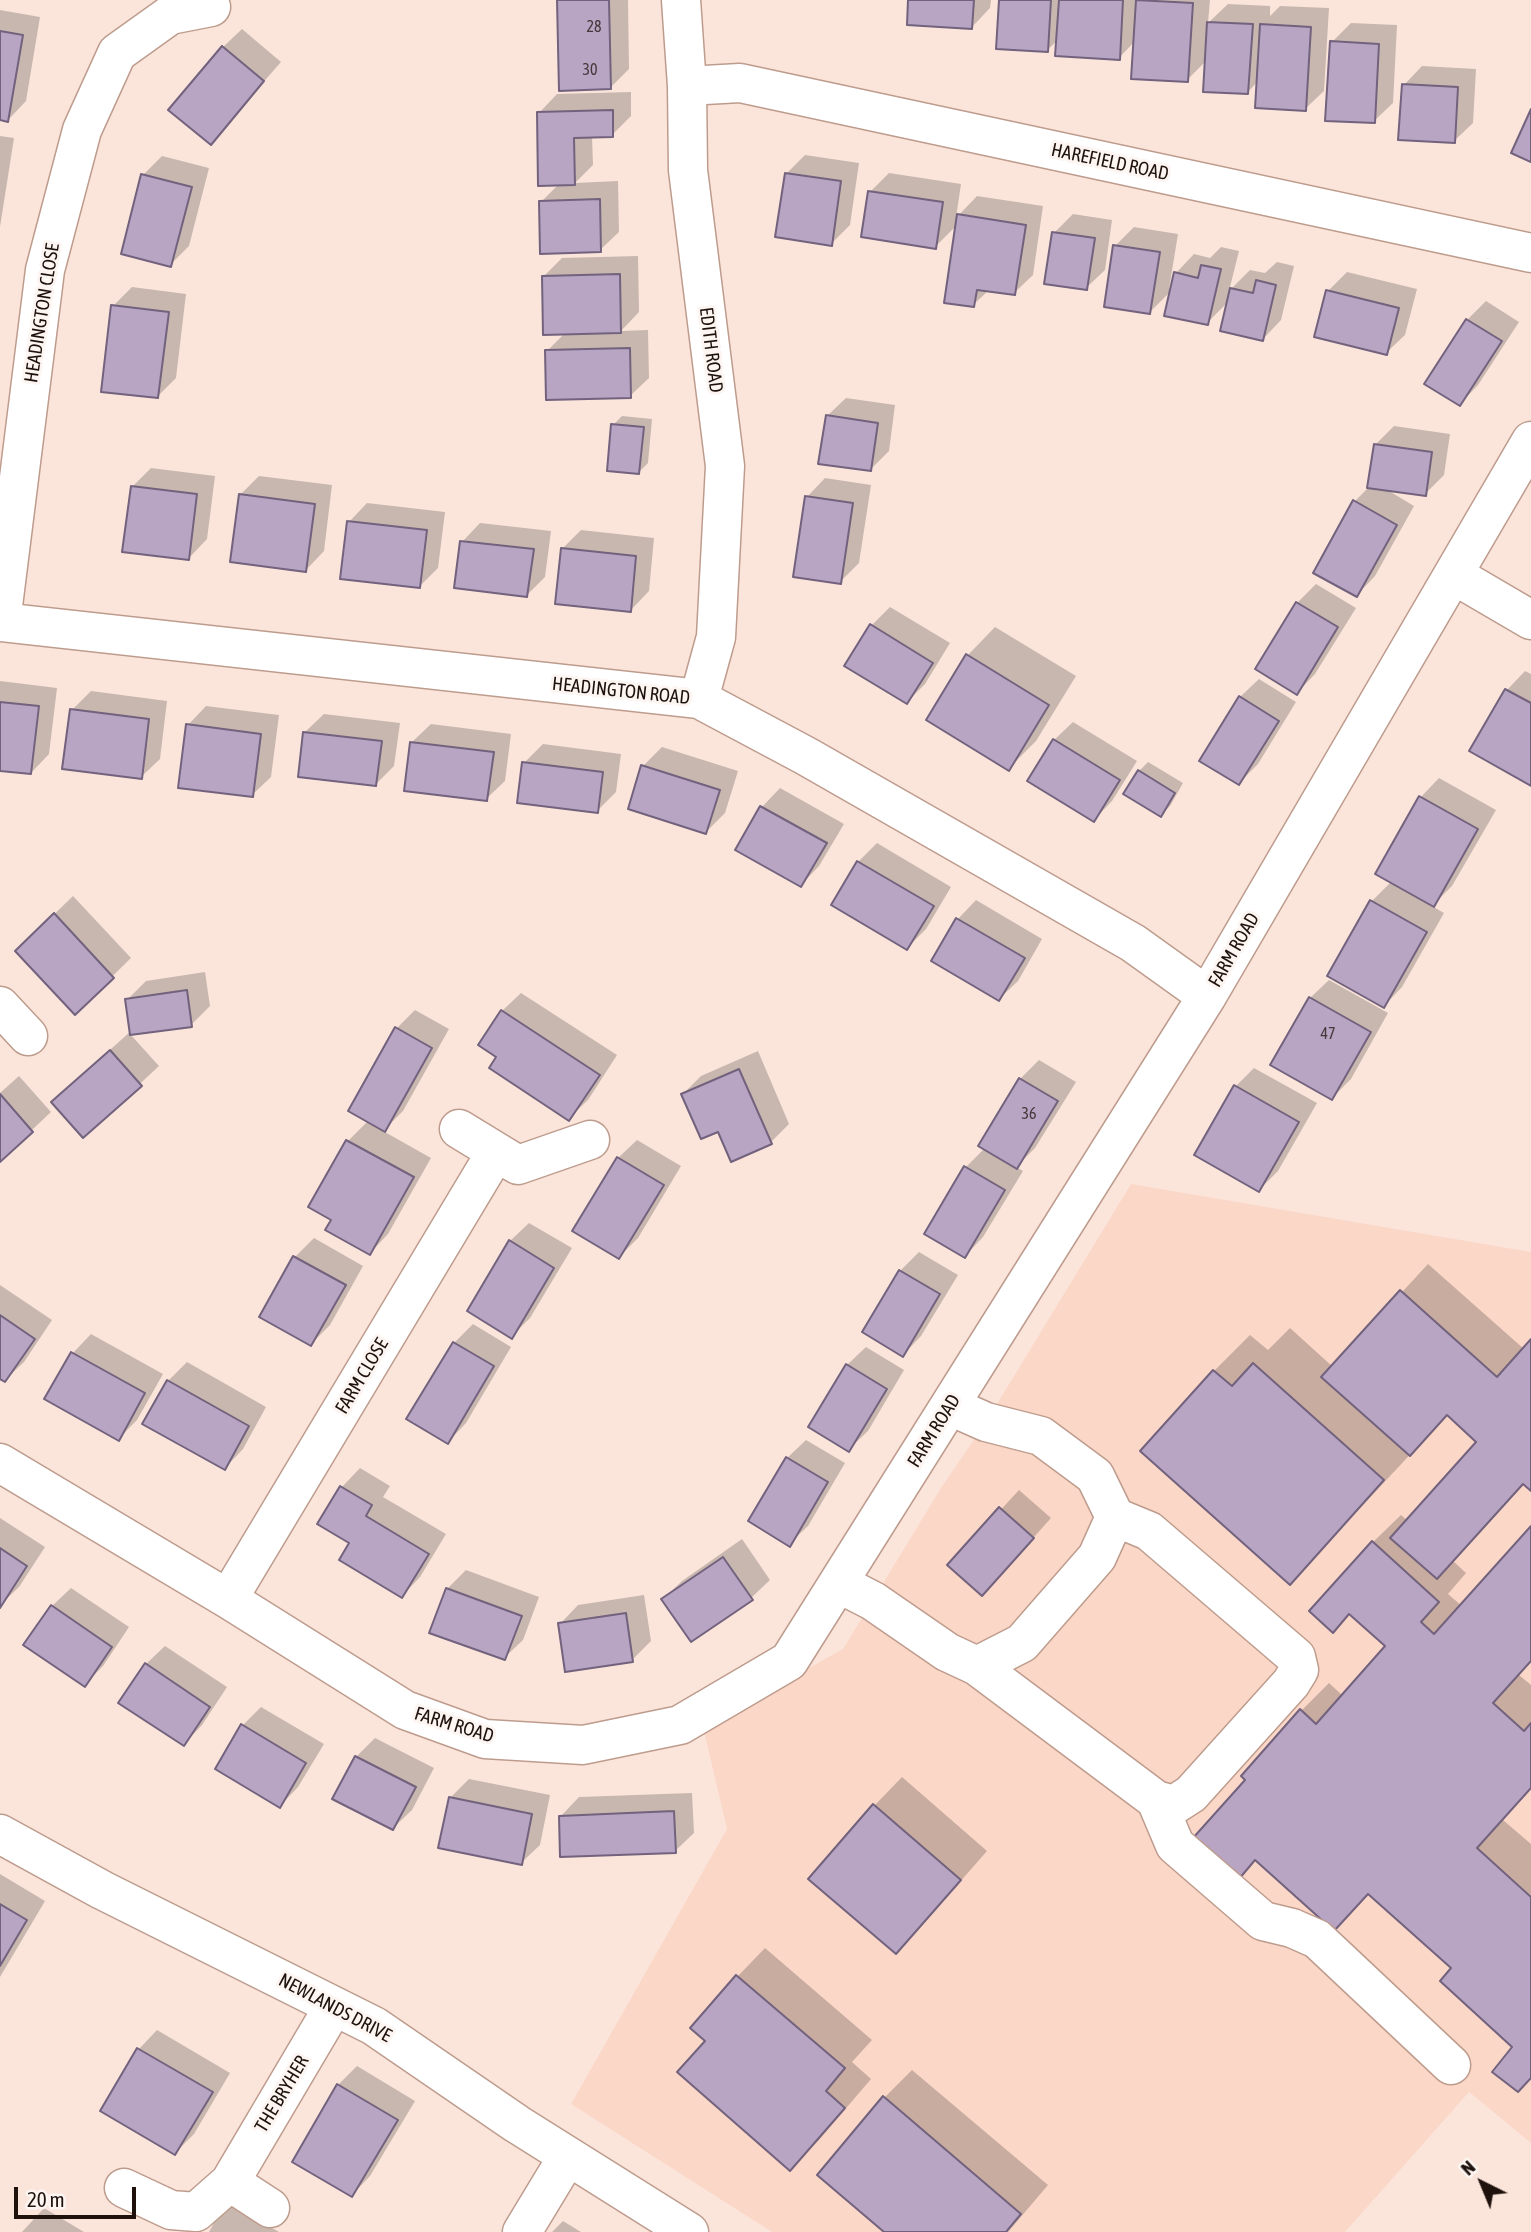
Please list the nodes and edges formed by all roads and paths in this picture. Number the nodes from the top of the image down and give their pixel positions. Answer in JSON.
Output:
{"nodes":[{"id":1,"x":681,"y":0,"type":"edge"},
{"id":2,"x":167,"y":7,"type":"edge"},
{"id":3,"x":211,"y":7,"type":"dead end"},
{"id":4,"x":687,"y":86,"type":"junction"},
{"id":5,"x":1531,"y":253,"type":"edge"},
{"id":6,"x":1531,"y":442,"type":"edge"},
{"id":7,"x":1454,"y":575,"type":"junction"},
{"id":8,"x":1531,"y":620,"type":"edge"},
{"id":9,"x":0,"y":622,"type":"edge"},
{"id":10,"x":699,"y":699,"type":"junction"},
{"id":11,"x":1207,"y":996,"type":"junction"},
{"id":12,"x":459,"y":1129,"type":"dead end"},
{"id":13,"x":590,"y":1140,"type":"dead end"},
{"id":14,"x":496,"y":1152,"type":"junction"},
{"id":15,"x":950,"y":1406,"type":"junction"},
{"id":16,"x":0,"y":1463,"type":"edge"},
{"id":17,"x":1115,"y":1517,"type":"junction"},
{"id":18,"x":838,"y":1583,"type":"junction"},
{"id":19,"x":228,"y":1599,"type":"junction"},
{"id":20,"x":977,"y":1665,"type":"junction"},
{"id":21,"x":1156,"y":1800,"type":"junction"},
{"id":22,"x":0,"y":1834,"type":"edge"},
{"id":23,"x":334,"y":2006,"type":"junction"},
{"id":24,"x":1451,"y":2065,"type":"dead end"},
{"id":25,"x":568,"y":2156,"type":"junction"},
{"id":26,"x":230,"y":2182,"type":"junction"},
{"id":27,"x":124,"y":2188,"type":"dead end"},
{"id":28,"x":270,"y":2208,"type":"dead end"},
{"id":29,"x":164,"y":2221,"type":"edge"},
{"id":30,"x":522,"y":2232,"type":"edge"},
{"id":31,"x":689,"y":2232,"type":"edge"}],
"edges":[{"from":1,"to":4,"type":"street","name":"EDITH ROAD"},
{"from":2,"to":3,"type":"street"},
{"from":2,"to":9,"type":"street","name":"HEADINGTON CLOSE"},
{"from":4,"to":5,"type":"street","name":"HAREFIELD ROAD"},
{"from":4,"to":10,"type":"street","name":"EDITH ROAD"},
{"from":6,"to":7,"type":"street","name":"FARM ROAD"},
{"from":7,"to":8,"type":"street"},
{"from":7,"to":11,"type":"street","name":"FARM ROAD"},
{"from":9,"to":10,"type":"street","name":"HEADINGTON ROAD"},
{"from":10,"to":11,"type":"street","name":"HEADINGTON ROAD"},
{"from":11,"to":15,"type":"street","name":"FARM ROAD"},
{"from":12,"to":14,"type":"street"},
{"from":13,"to":14,"type":"street"},
{"from":14,"to":19,"type":"street","name":"FARM CLOSE"},
{"from":15,"to":17,"type":"street"},
{"from":15,"to":18,"type":"street","name":"FARM ROAD"},
{"from":16,"to":19,"type":"street","name":"FARM ROAD"},
{"from":17,"to":20,"type":"street"},
{"from":17,"to":21,"type":"street"},
{"from":18,"to":19,"type":"street","name":"FARM ROAD"},
{"from":18,"to":20,"type":"street"},
{"from":20,"to":21,"type":"street"},
{"from":21,"to":24,"type":"street"},
{"from":22,"to":23,"type":"street","name":"NEWLANDS DRIVE"},
{"from":23,"to":25,"type":"street","name":"NEWLANDS DRIVE"},
{"from":23,"to":26,"type":"street","name":"THE BRYHER"},
{"from":25,"to":30,"type":"street"},
{"from":25,"to":31,"type":"street","name":"NEWLANDS DRIVE"},
{"from":26,"to":28,"type":"street"},
{"from":26,"to":29,"type":"street","name":"THE BRYHER"},
{"from":27,"to":29,"type":"street","name":"THE BRYHER"}]}
